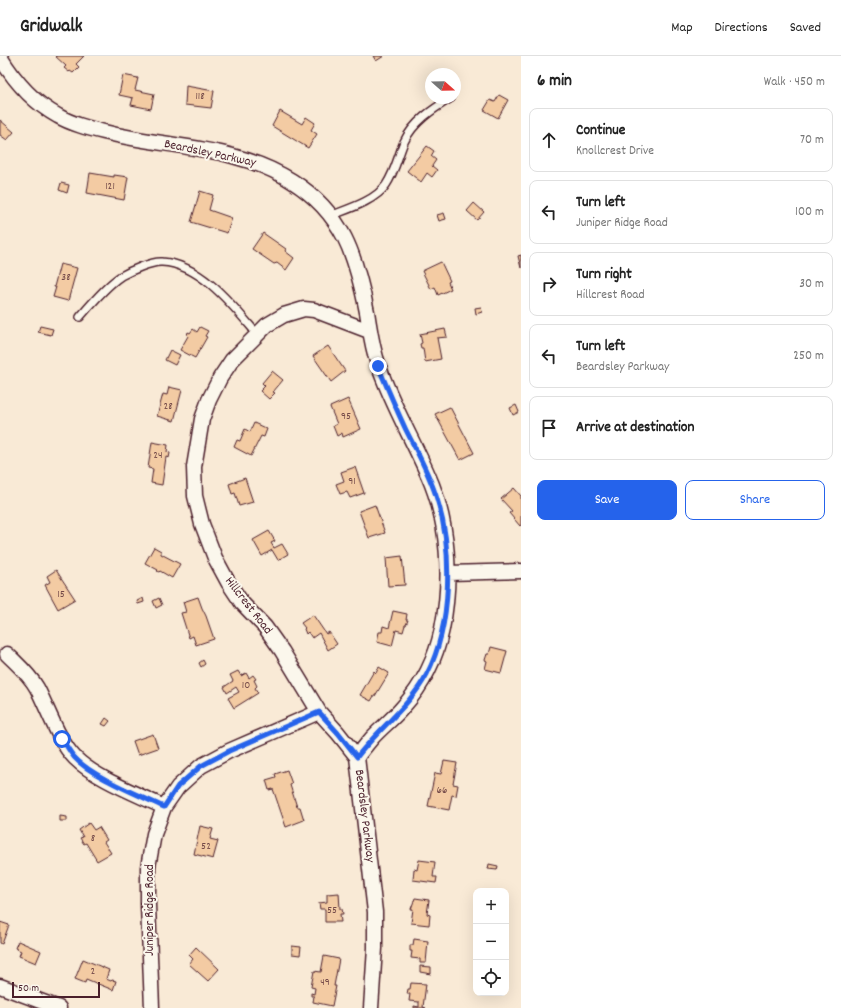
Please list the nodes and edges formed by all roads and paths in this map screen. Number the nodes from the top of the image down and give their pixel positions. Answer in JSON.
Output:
{"nodes":[{"id":1,"x":0,"y":57,"type":"edge"},
{"id":2,"x":442,"y":104,"type":"edge"},
{"id":3,"x":330,"y":216,"type":"junction"},
{"id":4,"x":80,"y":317,"type":"dead end"},
{"id":5,"x":369,"y":331,"type":"junction"},
{"id":6,"x":257,"y":334,"type":"junction"},
{"id":7,"x":521,"y":571,"type":"edge"},
{"id":8,"x":448,"y":573,"type":"junction"},
{"id":9,"x":7,"y":654,"type":"dead end"},
{"id":10,"x":319,"y":712,"type":"junction"},
{"id":11,"x":357,"y":757,"type":"junction"},
{"id":12,"x":164,"y":807,"type":"junction"},
{"id":13,"x":0,"y":986,"type":"edge"},
{"id":14,"x":59,"y":1008,"type":"edge"},
{"id":15,"x":152,"y":1008,"type":"edge"},
{"id":16,"x":371,"y":1008,"type":"edge"}],
"edges":[{"from":1,"to":3,"type":"street","name":"Beardsley Parkway"},
{"from":2,"to":3,"type":"lane"},
{"from":3,"to":5,"type":"street","name":"Beardsley Parkway"},
{"from":4,"to":6,"type":"lane"},
{"from":5,"to":6,"type":"street","name":"Hillcrest Road"},
{"from":5,"to":8,"type":"street","name":"Beardsley Parkway"},
{"from":6,"to":10,"type":"street","name":"Hillcrest Road"},
{"from":7,"to":8,"type":"street"},
{"from":8,"to":11,"type":"street","name":"Beardsley Parkway"},
{"from":9,"to":12,"type":"street"},
{"from":10,"to":11,"type":"street","name":"Hillcrest Road"},
{"from":10,"to":12,"type":"street","name":"Juniper Ridge Road"},
{"from":11,"to":16,"type":"street","name":"Beardsley Parkway"},
{"from":12,"to":15,"type":"street","name":"Juniper Ridge Road"},
{"from":13,"to":14,"type":"street"}]}
